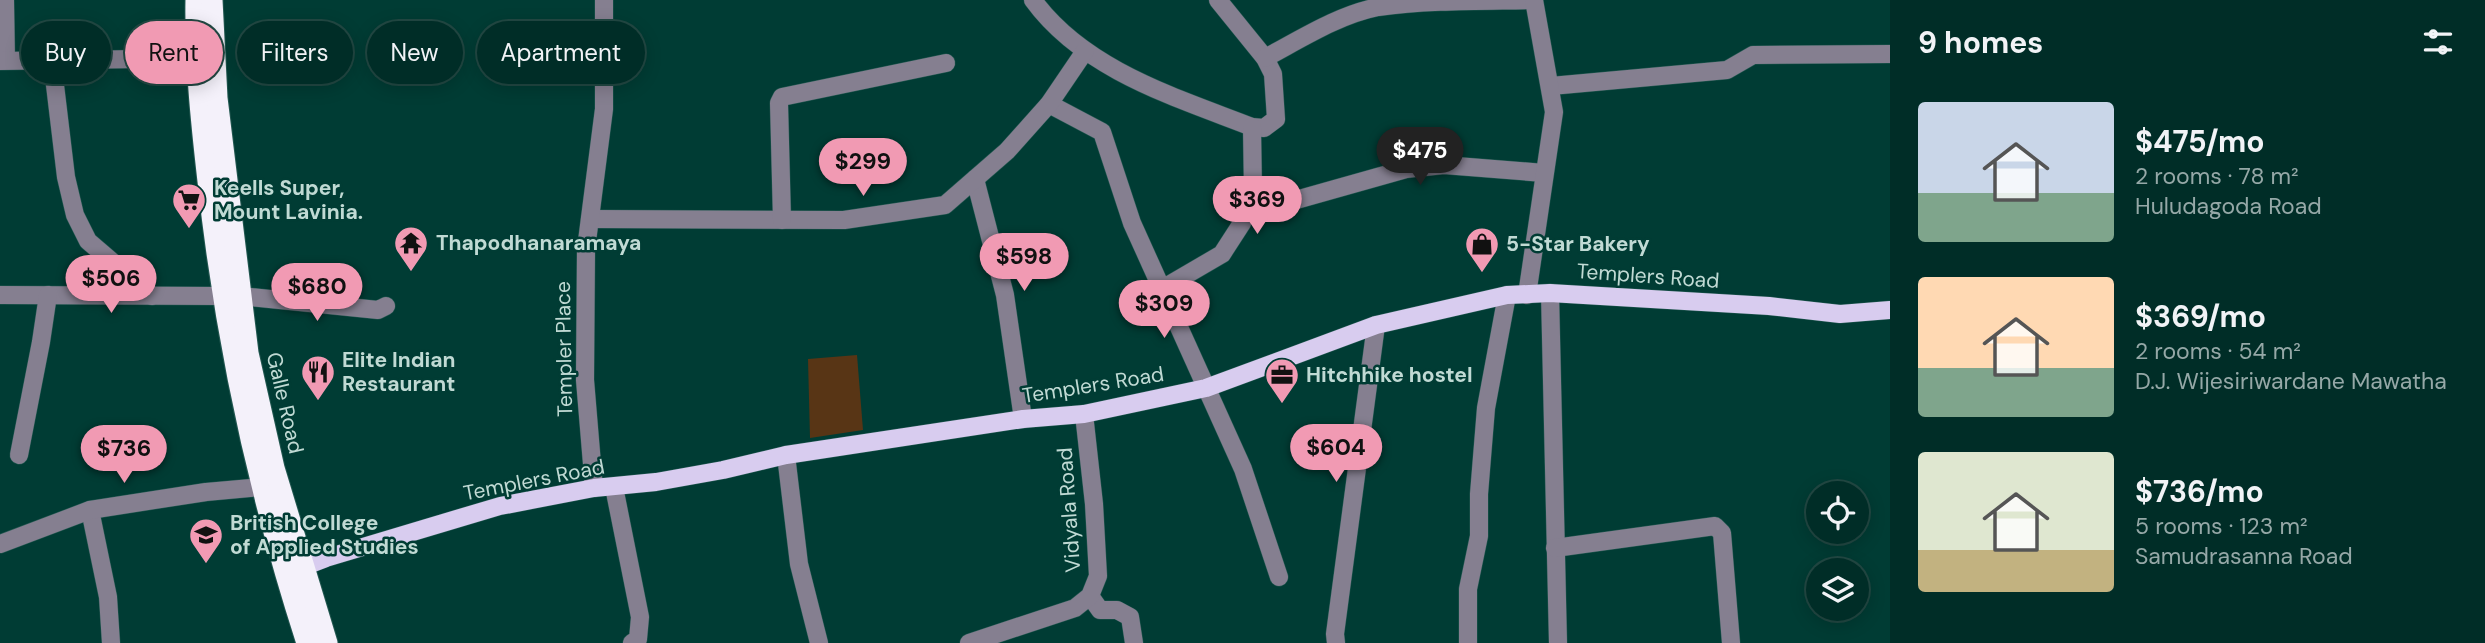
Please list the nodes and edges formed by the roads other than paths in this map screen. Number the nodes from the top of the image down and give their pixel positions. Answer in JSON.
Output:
{"nodes":[{"id":1,"x":5,"y":0,"type":"edge"},
{"id":2,"x":196,"y":0,"type":"edge"},
{"id":3,"x":212,"y":0,"type":"edge"},
{"id":4,"x":604,"y":0,"type":"edge"},
{"id":5,"x":1033,"y":0,"type":"edge"},
{"id":6,"x":1218,"y":0,"type":"edge"},
{"id":7,"x":1534,"y":0,"type":"edge"},
{"id":8,"x":199,"y":21,"type":"edge"},
{"id":9,"x":209,"y":21,"type":"edge"},
{"id":10,"x":1085,"y":51,"type":"junction"},
{"id":11,"x":1890,"y":54,"type":"edge"},
{"id":12,"x":1265,"y":58,"type":"junction"},
{"id":13,"x":3,"y":60,"type":"edge"},
{"id":14,"x":21,"y":60,"type":"edge"},
{"id":15,"x":946,"y":63,"type":"dead end"},
{"id":16,"x":55,"y":84,"type":"edge"},
{"id":17,"x":206,"y":84,"type":"edge"},
{"id":18,"x":1551,"y":86,"type":"junction"},
{"id":19,"x":1049,"y":104,"type":"junction"},
{"id":20,"x":1252,"y":127,"type":"junction"},
{"id":21,"x":1544,"y":173,"type":"junction"},
{"id":22,"x":975,"y":179,"type":"junction"},
{"id":23,"x":1296,"y":200,"type":"dead end"},
{"id":24,"x":590,"y":219,"type":"junction"},
{"id":25,"x":782,"y":220,"type":"junction"},
{"id":26,"x":1162,"y":289,"type":"junction"},
{"id":27,"x":1550,"y":293,"type":"junction"},
{"id":28,"x":0,"y":295,"type":"edge"},
{"id":29,"x":48,"y":295,"type":"junction"},
{"id":30,"x":1507,"y":295,"type":"junction"},
{"id":31,"x":1527,"y":295,"type":"junction"},
{"id":32,"x":152,"y":296,"type":"junction"},
{"id":33,"x":232,"y":296,"type":"junction"},
{"id":34,"x":386,"y":306,"type":"dead end"},
{"id":35,"x":1890,"y":310,"type":"edge"},
{"id":36,"x":1377,"y":325,"type":"junction"},
{"id":37,"x":1206,"y":388,"type":"junction"},
{"id":38,"x":1084,"y":414,"type":"junction"},
{"id":39,"x":1023,"y":419,"type":"junction"},
{"id":40,"x":786,"y":454,"type":"junction"},
{"id":41,"x":19,"y":455,"type":"dead end"},
{"id":42,"x":262,"y":487,"type":"junction"},
{"id":43,"x":614,"y":487,"type":"junction"},
{"id":44,"x":594,"y":488,"type":"junction"},
{"id":45,"x":90,"y":510,"type":"junction"},
{"id":46,"x":0,"y":544,"type":"edge"},
{"id":47,"x":1555,"y":548,"type":"junction"},
{"id":48,"x":294,"y":570,"type":"junction"},
{"id":49,"x":1279,"y":577,"type":"dead end"},
{"id":50,"x":1090,"y":596,"type":"junction"},
{"id":51,"x":111,"y":643,"type":"edge"},
{"id":52,"x":307,"y":643,"type":"edge"},
{"id":53,"x":327,"y":643,"type":"edge"},
{"id":54,"x":632,"y":643,"type":"edge"},
{"id":55,"x":819,"y":643,"type":"edge"},
{"id":56,"x":969,"y":643,"type":"edge"},
{"id":57,"x":1134,"y":643,"type":"edge"},
{"id":58,"x":1336,"y":643,"type":"edge"},
{"id":59,"x":1468,"y":643,"type":"edge"},
{"id":60,"x":1558,"y":643,"type":"edge"},
{"id":61,"x":1731,"y":643,"type":"edge"}],
"edges":[{"from":1,"to":13,"type":"street"},
{"from":2,"to":8,"type":"highway","name":"Galle Road"},
{"from":3,"to":9,"type":"highway","name":"Galle Road"},
{"from":4,"to":24,"type":"street","name":"Templer Place"},
{"from":5,"to":10,"type":"street"},
{"from":6,"to":12,"type":"street"},
{"from":7,"to":12,"type":"street"},
{"from":7,"to":18,"type":"street"},
{"from":10,"to":19,"type":"street"},
{"from":10,"to":20,"type":"street"},
{"from":11,"to":18,"type":"street"},
{"from":12,"to":20,"type":"street"},
{"from":13,"to":14,"type":"street"},
{"from":15,"to":25,"type":"street"},
{"from":16,"to":32,"type":"street"},
{"from":17,"to":33,"type":"highway","name":"Galle Road"},
{"from":18,"to":21,"type":"street"},
{"from":19,"to":22,"type":"street"},
{"from":19,"to":26,"type":"street"},
{"from":20,"to":26,"type":"street"},
{"from":21,"to":23,"type":"street"},
{"from":21,"to":31,"type":"street"},
{"from":22,"to":25,"type":"street"},
{"from":22,"to":39,"type":"street"},
{"from":24,"to":25,"type":"street"},
{"from":24,"to":44,"type":"street","name":"Templer Place"},
{"from":26,"to":37,"type":"street"},
{"from":27,"to":31,"type":"main road","name":"Templers Road"},
{"from":27,"to":35,"type":"main road","name":"Templers Road"},
{"from":27,"to":47,"type":"street"},
{"from":28,"to":29,"type":"street"},
{"from":29,"to":32,"type":"street"},
{"from":29,"to":41,"type":"street"},
{"from":30,"to":31,"type":"main road","name":"Templers Road"},
{"from":30,"to":36,"type":"main road","name":"Templers Road"},
{"from":30,"to":59,"type":"street"},
{"from":32,"to":33,"type":"street"},
{"from":33,"to":34,"type":"street"},
{"from":33,"to":42,"type":"highway","name":"Galle Road"},
{"from":33,"to":48,"type":"highway","name":"Galle Road"},
{"from":36,"to":37,"type":"main road","name":"Templers Road"},
{"from":36,"to":58,"type":"street"},
{"from":37,"to":38,"type":"main road","name":"Templers Road"},
{"from":37,"to":49,"type":"street"},
{"from":38,"to":39,"type":"main road","name":"Templers Road"},
{"from":38,"to":50,"type":"street","name":"Vidyala Road"},
{"from":39,"to":40,"type":"main road","name":"Templers Road"},
{"from":40,"to":43,"type":"main road","name":"Templers Road"},
{"from":40,"to":55,"type":"street"},
{"from":42,"to":45,"type":"street"},
{"from":42,"to":48,"type":"highway","name":"Galle Road"},
{"from":43,"to":44,"type":"main road","name":"Templers Road"},
{"from":43,"to":54,"type":"street"},
{"from":44,"to":48,"type":"main road","name":"Templers Road"},
{"from":45,"to":46,"type":"street"},
{"from":45,"to":51,"type":"street"},
{"from":47,"to":60,"type":"street"},
{"from":47,"to":61,"type":"street"},
{"from":48,"to":52,"type":"highway","name":"Galle Road"},
{"from":48,"to":53,"type":"highway","name":"Galle Road"},
{"from":50,"to":56,"type":"street","name":"Vidyala Road"},
{"from":50,"to":57,"type":"street"}]}
